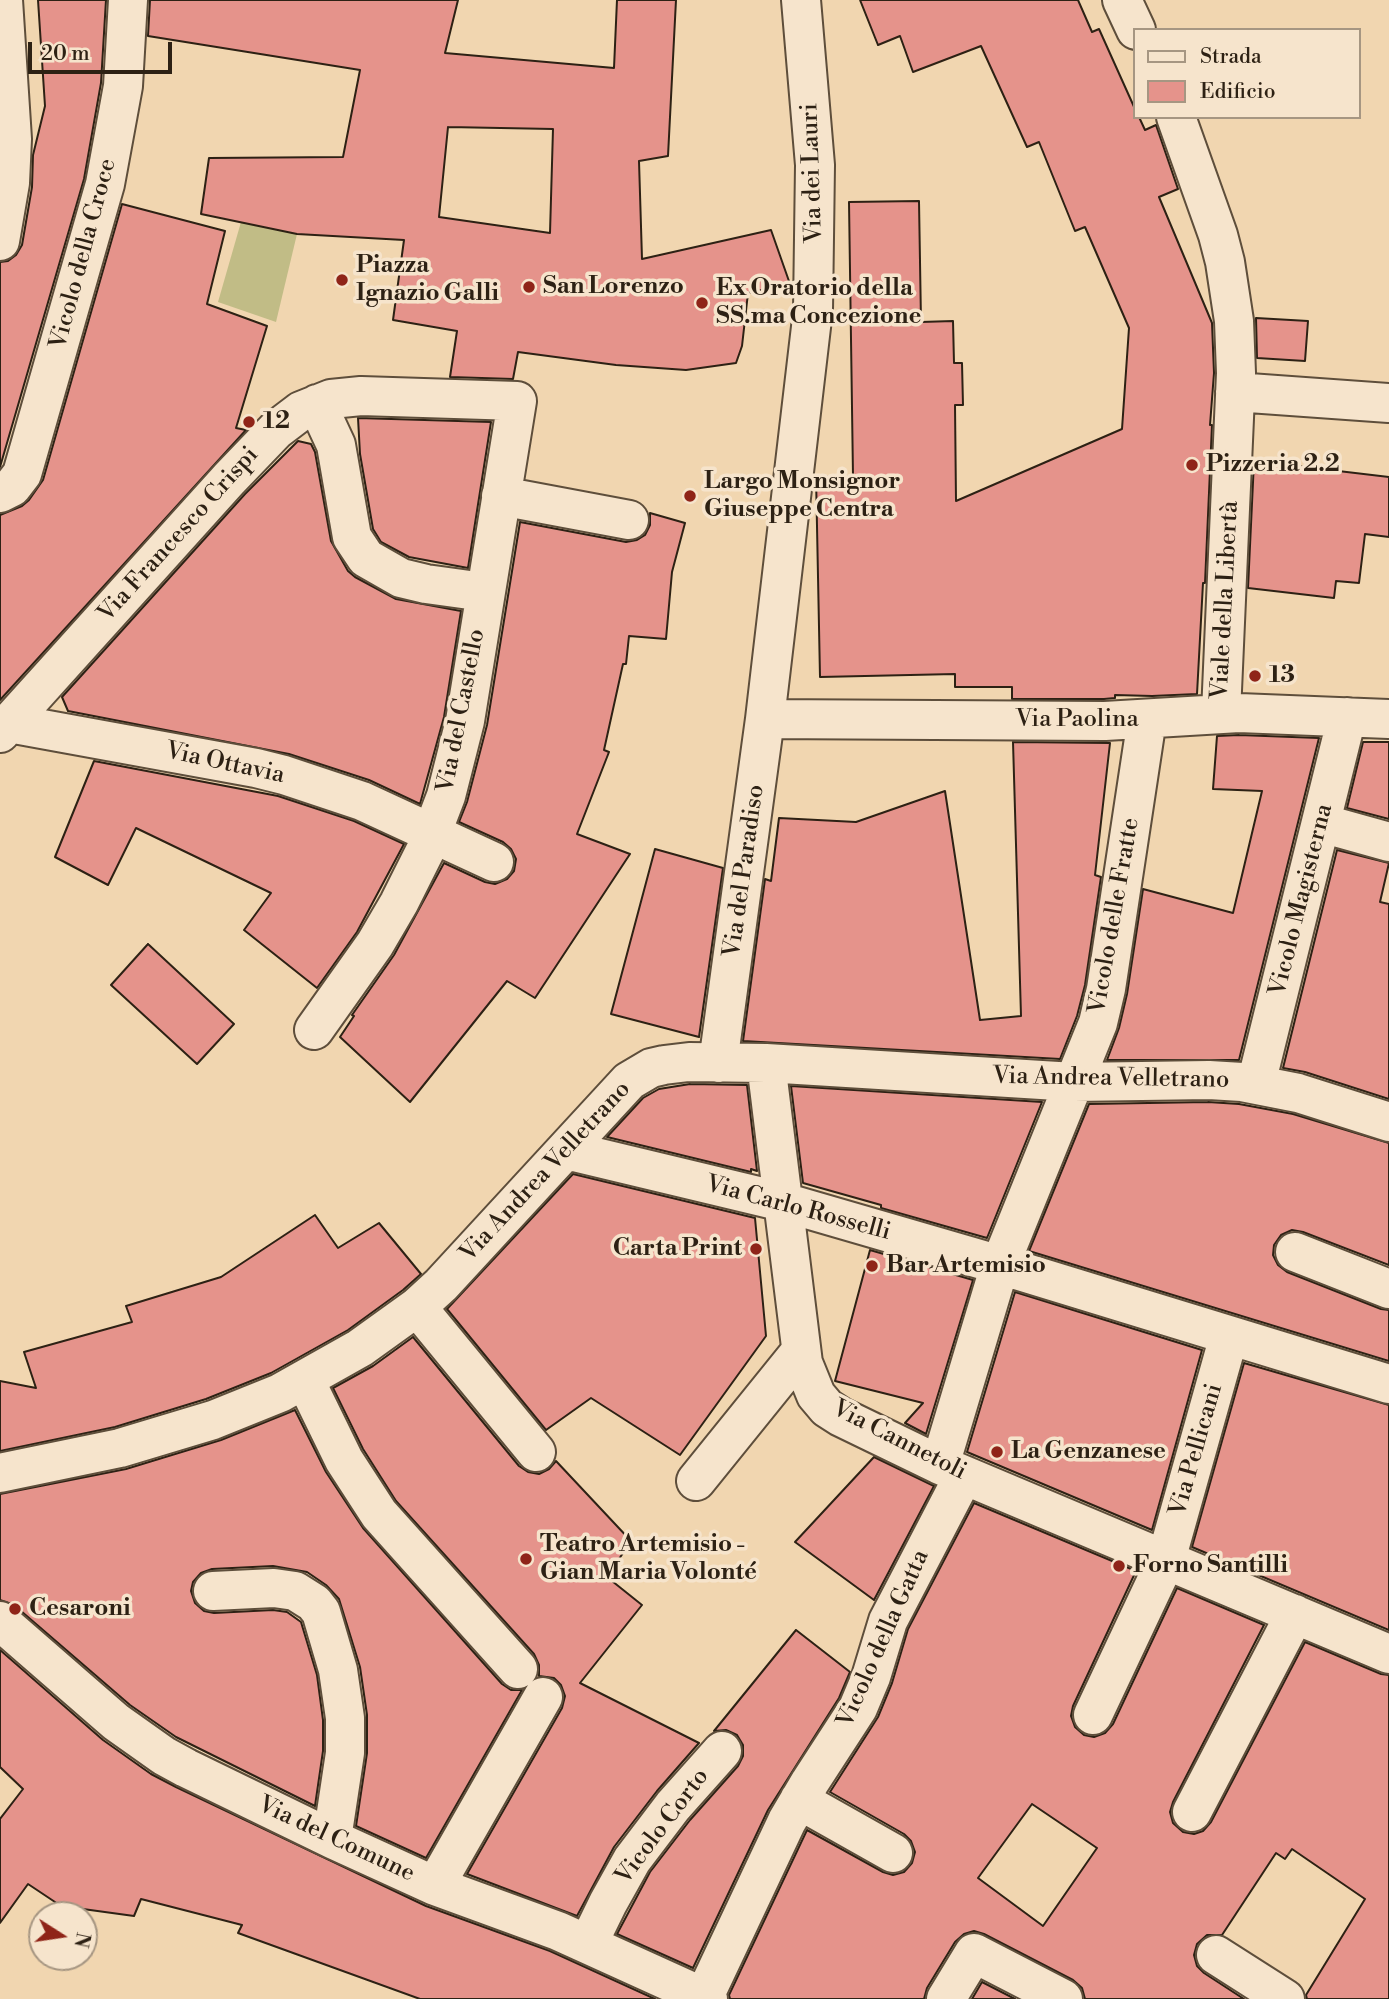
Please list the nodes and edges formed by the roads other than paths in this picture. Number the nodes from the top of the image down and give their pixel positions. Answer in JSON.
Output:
{"nodes":[{"id":1,"x":3,"y":0,"type":"edge"},
{"id":2,"x":128,"y":0,"type":"edge"},
{"id":3,"x":802,"y":0,"type":"edge"},
{"id":4,"x":1122,"y":0,"type":"edge"},
{"id":5,"x":1135,"y":28,"type":"edge"},
{"id":6,"x":1177,"y":119,"type":"edge"},
{"id":7,"x":6,"y":138,"type":"edge"},
{"id":8,"x":0,"y":241,"type":"edge"},
{"id":9,"x":1235,"y":392,"type":"junction"},
{"id":10,"x":517,"y":401,"type":"joint"},
{"id":11,"x":1389,"y":403,"type":"edge"},
{"id":12,"x":317,"y":404,"type":"junction"},
{"id":13,"x":0,"y":493,"type":"edge"},
{"id":14,"x":501,"y":496,"type":"junction"},
{"id":15,"x":629,"y":520,"type":"dead end"},
{"id":16,"x":484,"y":592,"type":"junction"},
{"id":17,"x":770,"y":679,"type":"joint"},
{"id":18,"x":1221,"y":713,"type":"junction"},
{"id":19,"x":1347,"y":717,"type":"junction"},
{"id":20,"x":765,"y":719,"type":"junction"},
{"id":21,"x":1147,"y":719,"type":"junction"},
{"id":22,"x":1389,"y":719,"type":"edge"},
{"id":23,"x":5,"y":728,"type":"edge"},
{"id":24,"x":1321,"y":823,"type":"junction"},
{"id":25,"x":432,"y":833,"type":"junction"},
{"id":26,"x":1389,"y":842,"type":"edge"},
{"id":27,"x":494,"y":862,"type":"dead end"},
{"id":28,"x":314,"y":1030,"type":"dead end"},
{"id":29,"x":718,"y":1063,"type":"junction"},
{"id":30,"x":766,"y":1063,"type":"junction"},
{"id":31,"x":1073,"y":1082,"type":"junction"},
{"id":32,"x":1256,"y":1084,"type":"junction"},
{"id":33,"x":1389,"y":1122,"type":"edge"},
{"id":34,"x":566,"y":1150,"type":"junction"},
{"id":35,"x":783,"y":1202,"type":"junction"},
{"id":36,"x":1295,"y":1252,"type":"dead end"},
{"id":37,"x":1000,"y":1265,"type":"junction"},
{"id":38,"x":1389,"y":1289,"type":"edge"},
{"id":39,"x":416,"y":1307,"type":"junction"},
{"id":40,"x":1229,"y":1336,"type":"junction"},
{"id":41,"x":801,"y":1351,"type":"junction"},
{"id":42,"x":304,"y":1380,"type":"junction"},
{"id":43,"x":1389,"y":1384,"type":"edge"},
{"id":44,"x":536,"y":1452,"type":"dead end"},
{"id":45,"x":952,"y":1470,"type":"junction"},
{"id":46,"x":0,"y":1473,"type":"edge"},
{"id":47,"x":696,"y":1481,"type":"dead end"},
{"id":48,"x":1166,"y":1560,"type":"junction"},
{"id":49,"x":213,"y":1591,"type":"dead end"},
{"id":50,"x":1295,"y":1614,"type":"junction"},
{"id":51,"x":0,"y":1621,"type":"edge"},
{"id":52,"x":1389,"y":1654,"type":"edge"},
{"id":53,"x":517,"y":1669,"type":"dead end"},
{"id":54,"x":543,"y":1697,"type":"dead end"},
{"id":55,"x":1093,"y":1715,"type":"dead end"},
{"id":56,"x":722,"y":1751,"type":"dead end"},
{"id":57,"x":799,"y":1800,"type":"junction"},
{"id":58,"x":1192,"y":1812,"type":"dead end"},
{"id":59,"x":332,"y":1839,"type":"junction"},
{"id":60,"x":893,"y":1853,"type":"dead end"},
{"id":61,"x":435,"y":1886,"type":"junction"},
{"id":62,"x":588,"y":1944,"type":"junction"},
{"id":63,"x":1216,"y":1955,"type":"dead end"},
{"id":64,"x":706,"y":1998,"type":"edge"},
{"id":65,"x":946,"y":1999,"type":"edge"},
{"id":66,"x":1063,"y":1999,"type":"edge"},
{"id":67,"x":1285,"y":1999,"type":"edge"}],
"edges":[{"from":1,"to":7,"type":"street"},
{"from":2,"to":13,"type":"street","name":"Vicolo della Croce"},
{"from":3,"to":17,"type":"street","name":"Via dei Lauri"},
{"from":4,"to":5,"type":"street"},
{"from":6,"to":9,"type":"street","name":"Viale della Libertà"},
{"from":7,"to":8,"type":"street"},
{"from":9,"to":11,"type":"street"},
{"from":9,"to":18,"type":"street","name":"Viale della Libertà"},
{"from":10,"to":12,"type":"street","name":"Via Francesco Crispi"},
{"from":10,"to":14,"type":"street","name":"Via del Castello"},
{"from":12,"to":16,"type":"street"},
{"from":12,"to":23,"type":"street","name":"Via Francesco Crispi"},
{"from":14,"to":15,"type":"street"},
{"from":14,"to":16,"type":"street","name":"Via del Castello"},
{"from":16,"to":25,"type":"street","name":"Via del Castello"},
{"from":17,"to":20,"type":"street","name":"Via del Paradiso"},
{"from":18,"to":19,"type":"street","name":"Via Paolina"},
{"from":18,"to":21,"type":"street","name":"Via Paolina"},
{"from":19,"to":22,"type":"street","name":"Via Paolina"},
{"from":19,"to":24,"type":"street","name":"Vicolo Magisterna"},
{"from":20,"to":21,"type":"street","name":"Via Paolina"},
{"from":20,"to":29,"type":"street","name":"Via del Paradiso"},
{"from":21,"to":31,"type":"street","name":"Vicolo delle Fratte"},
{"from":23,"to":25,"type":"street","name":"Via Ottavia"},
{"from":24,"to":26,"type":"street"},
{"from":24,"to":32,"type":"street","name":"Vicolo Magisterna"},
{"from":25,"to":27,"type":"street","name":"Via Ottavia"},
{"from":25,"to":28,"type":"street","name":"Via del Castello"},
{"from":29,"to":30,"type":"street","name":"Via Andrea Velletrano"},
{"from":29,"to":34,"type":"street","name":"Via Andrea Velletrano"},
{"from":30,"to":31,"type":"street","name":"Via Andrea Velletrano"},
{"from":30,"to":35,"type":"street","name":"Via Cannetoli"},
{"from":31,"to":32,"type":"street","name":"Via Andrea Velletrano"},
{"from":31,"to":37,"type":"street","name":"Vicolo delle Fratte"},
{"from":32,"to":33,"type":"street","name":"Via Andrea Velletrano"},
{"from":34,"to":35,"type":"street","name":"Via Carlo Rosselli"},
{"from":34,"to":39,"type":"street","name":"Via Andrea Velletrano"},
{"from":35,"to":37,"type":"street","name":"Via Carlo Rosselli"},
{"from":35,"to":41,"type":"street","name":"Via Cannetoli"},
{"from":36,"to":38,"type":"street"},
{"from":37,"to":40,"type":"street","name":"Via Carlo Rosselli"},
{"from":37,"to":45,"type":"street","name":"Vicolo delle Fratte"},
{"from":39,"to":42,"type":"street","name":"Via Andrea Velletrano"},
{"from":39,"to":44,"type":"street"},
{"from":40,"to":43,"type":"street","name":"Via Carlo Rosselli"},
{"from":40,"to":48,"type":"street","name":"Via Pellicani"},
{"from":41,"to":45,"type":"street","name":"Via Cannetoli"},
{"from":41,"to":47,"type":"street"},
{"from":42,"to":46,"type":"street","name":"Via Andrea Velletrano"},
{"from":42,"to":53,"type":"street"},
{"from":45,"to":48,"type":"street","name":"Via Cannetoli"},
{"from":45,"to":57,"type":"street","name":"Vicolo della Gatta"},
{"from":48,"to":50,"type":"street","name":"Via Cannetoli"},
{"from":48,"to":55,"type":"street","name":"Via Pellicani"},
{"from":49,"to":59,"type":"street"},
{"from":50,"to":52,"type":"street","name":"Via Cannetoli"},
{"from":50,"to":58,"type":"street"},
{"from":51,"to":59,"type":"street","name":"Via del Comune"},
{"from":54,"to":61,"type":"street"},
{"from":56,"to":62,"type":"street","name":"Vicolo Corto"},
{"from":57,"to":60,"type":"street"},
{"from":57,"to":64,"type":"street","name":"Vicolo della Gatta"},
{"from":59,"to":61,"type":"street","name":"Via del Comune"},
{"from":61,"to":62,"type":"street","name":"Via del Comune"},
{"from":62,"to":64,"type":"street","name":"Via del Comune"},
{"from":63,"to":67,"type":"street"},
{"from":65,"to":66,"type":"street"}]}
